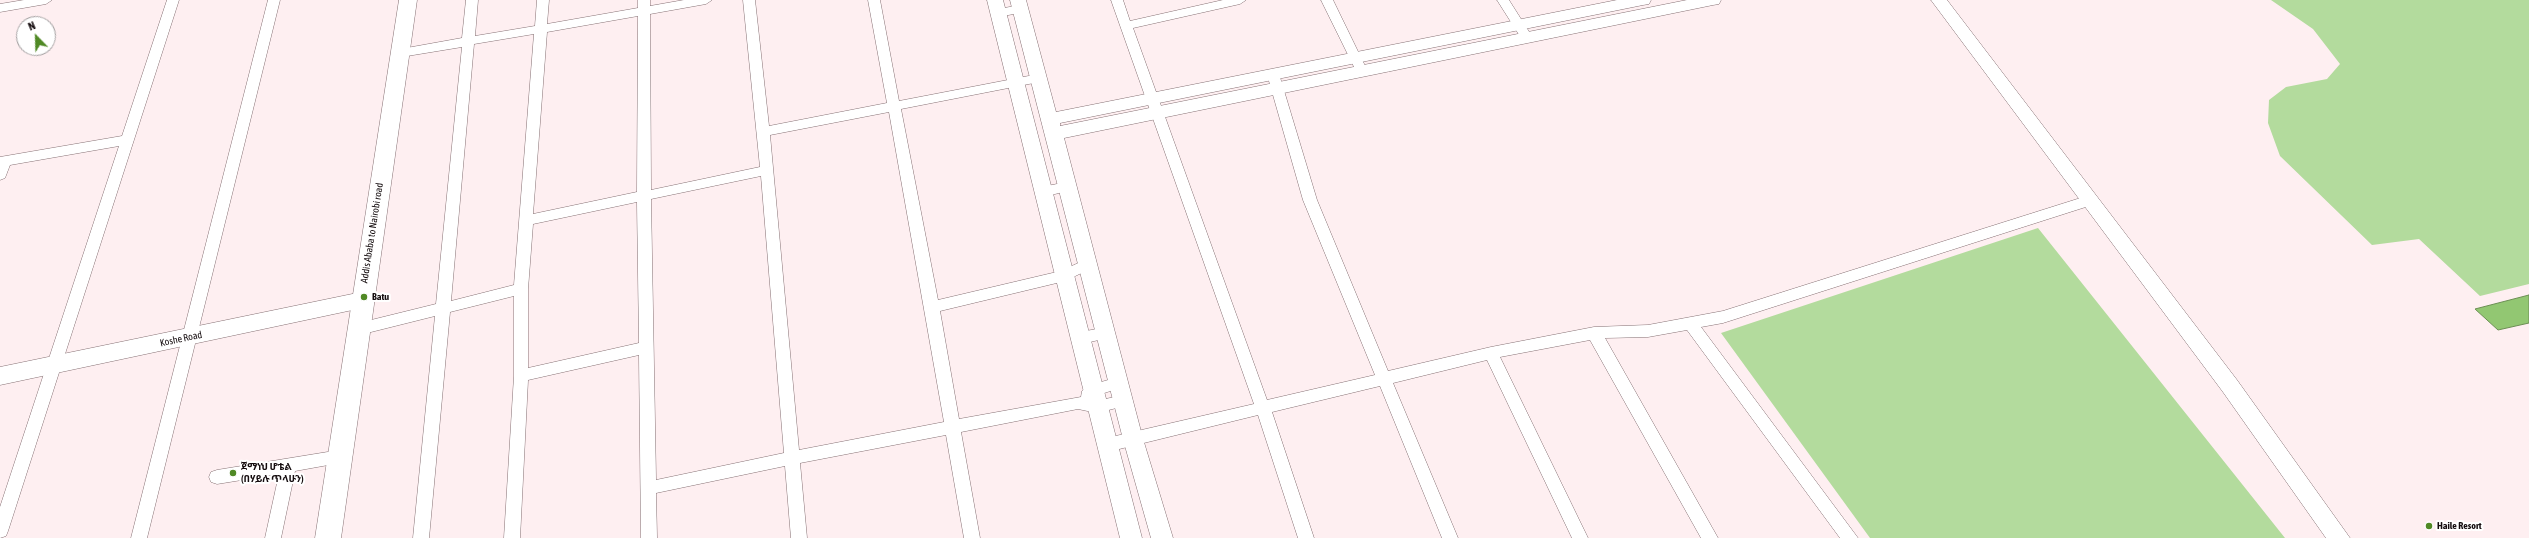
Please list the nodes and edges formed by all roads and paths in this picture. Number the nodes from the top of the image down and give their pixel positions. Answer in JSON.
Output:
{"nodes":[{"id":1,"x":46,"y":0,"type":"edge"},
{"id":2,"x":173,"y":0,"type":"edge"},
{"id":3,"x":274,"y":0,"type":"edge"},
{"id":4,"x":408,"y":0,"type":"edge"},
{"id":5,"x":472,"y":0,"type":"edge"},
{"id":6,"x":543,"y":0,"type":"edge"},
{"id":7,"x":706,"y":0,"type":"edge"},
{"id":8,"x":749,"y":0,"type":"edge"},
{"id":9,"x":874,"y":0,"type":"edge"},
{"id":10,"x":1118,"y":0,"type":"edge"},
{"id":11,"x":1238,"y":0,"type":"edge"},
{"id":12,"x":1327,"y":0,"type":"edge"},
{"id":13,"x":1503,"y":0,"type":"edge"},
{"id":14,"x":1713,"y":0,"type":"edge"},
{"id":15,"x":1939,"y":0,"type":"edge"},
{"id":16,"x":1637,"y":1,"type":"edge"},
{"id":17,"x":1019,"y":4,"type":"edge"},
{"id":18,"x":644,"y":5,"type":"edge"},
{"id":19,"x":996,"y":6,"type":"edge"},
{"id":20,"x":0,"y":8,"type":"edge"},
{"id":21,"x":1126,"y":26,"type":"junction"},
{"id":22,"x":542,"y":29,"type":"junction"},
{"id":23,"x":1523,"y":31,"type":"junction"},
{"id":24,"x":468,"y":42,"type":"junction"},
{"id":25,"x":401,"y":53,"type":"junction"},
{"id":26,"x":1358,"y":65,"type":"junction"},
{"id":27,"x":1039,"y":78,"type":"junction"},
{"id":28,"x":1274,"y":82,"type":"junction"},
{"id":29,"x":1014,"y":83,"type":"junction"},
{"id":30,"x":1155,"y":106,"type":"junction"},
{"id":31,"x":894,"y":107,"type":"junction"},
{"id":32,"x":1052,"y":127,"type":"junction"},
{"id":33,"x":762,"y":132,"type":"junction"},
{"id":34,"x":126,"y":140,"type":"junction"},
{"id":35,"x":3,"y":162,"type":"edge"},
{"id":36,"x":767,"y":170,"type":"junction"},
{"id":37,"x":0,"y":175,"type":"edge"},
{"id":38,"x":1067,"y":187,"type":"junction"},
{"id":39,"x":1042,"y":192,"type":"junction"},
{"id":40,"x":644,"y":196,"type":"junction"},
{"id":41,"x":2090,"y":200,"type":"junction"},
{"id":42,"x":525,"y":221,"type":"junction"},
{"id":43,"x":1087,"y":264,"type":"junction"},
{"id":44,"x":1065,"y":276,"type":"junction"},
{"id":45,"x":521,"y":289,"type":"junction"},
{"id":46,"x":362,"y":300,"type":"junction"},
{"id":47,"x":932,"y":307,"type":"junction"},
{"id":48,"x":441,"y":310,"type":"junction"},
{"id":49,"x":1691,"y":324,"type":"junction"},
{"id":50,"x":358,"y":329,"type":"junction"},
{"id":51,"x":1107,"y":333,"type":"junction"},
{"id":52,"x":1594,"y":333,"type":"junction"},
{"id":53,"x":189,"y":338,"type":"junction"},
{"id":54,"x":1081,"y":338,"type":"junction"},
{"id":55,"x":647,"y":347,"type":"junction"},
{"id":56,"x":1491,"y":353,"type":"junction"},
{"id":57,"x":52,"y":366,"type":"junction"},
{"id":58,"x":0,"y":376,"type":"edge"},
{"id":59,"x":521,"y":376,"type":"junction"},
{"id":60,"x":1384,"y":378,"type":"junction"},
{"id":61,"x":1121,"y":392,"type":"junction"},
{"id":62,"x":1095,"y":398,"type":"junction"},
{"id":63,"x":1262,"y":406,"type":"junction"},
{"id":64,"x":951,"y":426,"type":"junction"},
{"id":65,"x":1133,"y":439,"type":"junction"},
{"id":66,"x":1107,"y":445,"type":"junction"},
{"id":67,"x":340,"y":457,"type":"junction"},
{"id":68,"x":792,"y":458,"type":"junction"},
{"id":69,"x":288,"y":466,"type":"junction"},
{"id":70,"x":217,"y":477,"type":"dead end"},
{"id":71,"x":649,"y":488,"type":"junction"},
{"id":72,"x":0,"y":531,"type":"edge"},
{"id":73,"x":139,"y":538,"type":"edge"},
{"id":74,"x":273,"y":538,"type":"edge"},
{"id":75,"x":328,"y":538,"type":"edge"},
{"id":76,"x":421,"y":538,"type":"edge"},
{"id":77,"x":512,"y":538,"type":"edge"},
{"id":78,"x":649,"y":538,"type":"edge"},
{"id":79,"x":799,"y":538,"type":"edge"},
{"id":80,"x":972,"y":538,"type":"edge"},
{"id":81,"x":1131,"y":538,"type":"edge"},
{"id":82,"x":1162,"y":538,"type":"edge"},
{"id":83,"x":1306,"y":538,"type":"edge"},
{"id":84,"x":1450,"y":538,"type":"edge"},
{"id":85,"x":1580,"y":538,"type":"edge"},
{"id":86,"x":1710,"y":538,"type":"edge"},
{"id":87,"x":1850,"y":538,"type":"edge"},
{"id":88,"x":2339,"y":538,"type":"edge"}],
"edges":[{"from":1,"to":20,"type":"street"},
{"from":2,"to":34,"type":"street"},
{"from":3,"to":53,"type":"street"},
{"from":4,"to":25,"type":"highway","name":"Addis Ababa to Nairobi road"},
{"from":5,"to":24,"type":"street"},
{"from":6,"to":22,"type":"street"},
{"from":7,"to":18,"type":"street"},
{"from":8,"to":33,"type":"street"},
{"from":9,"to":31,"type":"street"},
{"from":10,"to":21,"type":"street"},
{"from":11,"to":21,"type":"street"},
{"from":12,"to":26,"type":"street"},
{"from":13,"to":23,"type":"street"},
{"from":14,"to":23,"type":"street"},
{"from":15,"to":41,"type":"street"},
{"from":16,"to":23,"type":"street"},
{"from":17,"to":19,"type":"street"},
{"from":17,"to":27,"type":"street"},
{"from":18,"to":22,"type":"street"},
{"from":18,"to":40,"type":"street"},
{"from":19,"to":29,"type":"street"},
{"from":21,"to":30,"type":"street"},
{"from":22,"to":24,"type":"street"},
{"from":22,"to":42,"type":"street"},
{"from":23,"to":26,"type":"street"},
{"from":24,"to":25,"type":"street"},
{"from":24,"to":48,"type":"street"},
{"from":25,"to":46,"type":"highway","name":"Addis Ababa to Nairobi road"},
{"from":26,"to":28,"type":"street"},
{"from":27,"to":29,"type":"street"},
{"from":27,"to":32,"type":"street"},
{"from":28,"to":30,"type":"street"},
{"from":28,"to":60,"type":"street"},
{"from":29,"to":31,"type":"street"},
{"from":29,"to":39,"type":"street"},
{"from":30,"to":32,"type":"street"},
{"from":30,"to":63,"type":"street"},
{"from":31,"to":33,"type":"street"},
{"from":31,"to":47,"type":"street"},
{"from":32,"to":38,"type":"street"},
{"from":33,"to":36,"type":"street"},
{"from":34,"to":35,"type":"street"},
{"from":34,"to":57,"type":"street"},
{"from":35,"to":37,"type":"street"},
{"from":36,"to":40,"type":"street"},
{"from":36,"to":68,"type":"street"},
{"from":38,"to":39,"type":"street"},
{"from":38,"to":43,"type":"street"},
{"from":39,"to":44,"type":"street"},
{"from":40,"to":42,"type":"street"},
{"from":40,"to":55,"type":"street"},
{"from":41,"to":49,"type":"street"},
{"from":41,"to":88,"type":"street"},
{"from":42,"to":45,"type":"street"},
{"from":43,"to":44,"type":"street"},
{"from":43,"to":51,"type":"street"},
{"from":44,"to":47,"type":"street"},
{"from":44,"to":54,"type":"street"},
{"from":45,"to":48,"type":"street"},
{"from":45,"to":59,"type":"street"},
{"from":46,"to":50,"type":"highway","name":"Addis Ababa to Nairobi road"},
{"from":46,"to":53,"type":"main road","name":"Koshe Road"},
{"from":47,"to":64,"type":"street"},
{"from":48,"to":50,"type":"street"},
{"from":48,"to":76,"type":"street"},
{"from":49,"to":52,"type":"street"},
{"from":49,"to":87,"type":"street"},
{"from":50,"to":67,"type":"highway","name":"Addis Ababa to Nairobi road"},
{"from":51,"to":54,"type":"street"},
{"from":51,"to":61,"type":"street"},
{"from":52,"to":56,"type":"street"},
{"from":52,"to":86,"type":"street"},
{"from":53,"to":57,"type":"main road","name":"Koshe Road"},
{"from":53,"to":73,"type":"street"},
{"from":54,"to":62,"type":"street"},
{"from":55,"to":59,"type":"street"},
{"from":55,"to":71,"type":"street"},
{"from":56,"to":60,"type":"street"},
{"from":56,"to":85,"type":"street"},
{"from":57,"to":58,"type":"main road","name":"Koshe Road"},
{"from":57,"to":72,"type":"street"},
{"from":59,"to":77,"type":"street"},
{"from":60,"to":63,"type":"street"},
{"from":60,"to":84,"type":"street"},
{"from":61,"to":62,"type":"street"},
{"from":61,"to":65,"type":"street"},
{"from":62,"to":64,"type":"street"},
{"from":62,"to":66,"type":"street"},
{"from":63,"to":65,"type":"street"},
{"from":63,"to":83,"type":"street"},
{"from":64,"to":68,"type":"street"},
{"from":64,"to":80,"type":"street"},
{"from":65,"to":66,"type":"street"},
{"from":65,"to":82,"type":"street"},
{"from":66,"to":81,"type":"street"},
{"from":67,"to":69,"type":"street"},
{"from":67,"to":75,"type":"highway","name":"Addis Ababa to Nairobi road"},
{"from":68,"to":71,"type":"street"},
{"from":68,"to":79,"type":"street"},
{"from":69,"to":70,"type":"street"},
{"from":69,"to":74,"type":"street"},
{"from":71,"to":78,"type":"street"}]}
